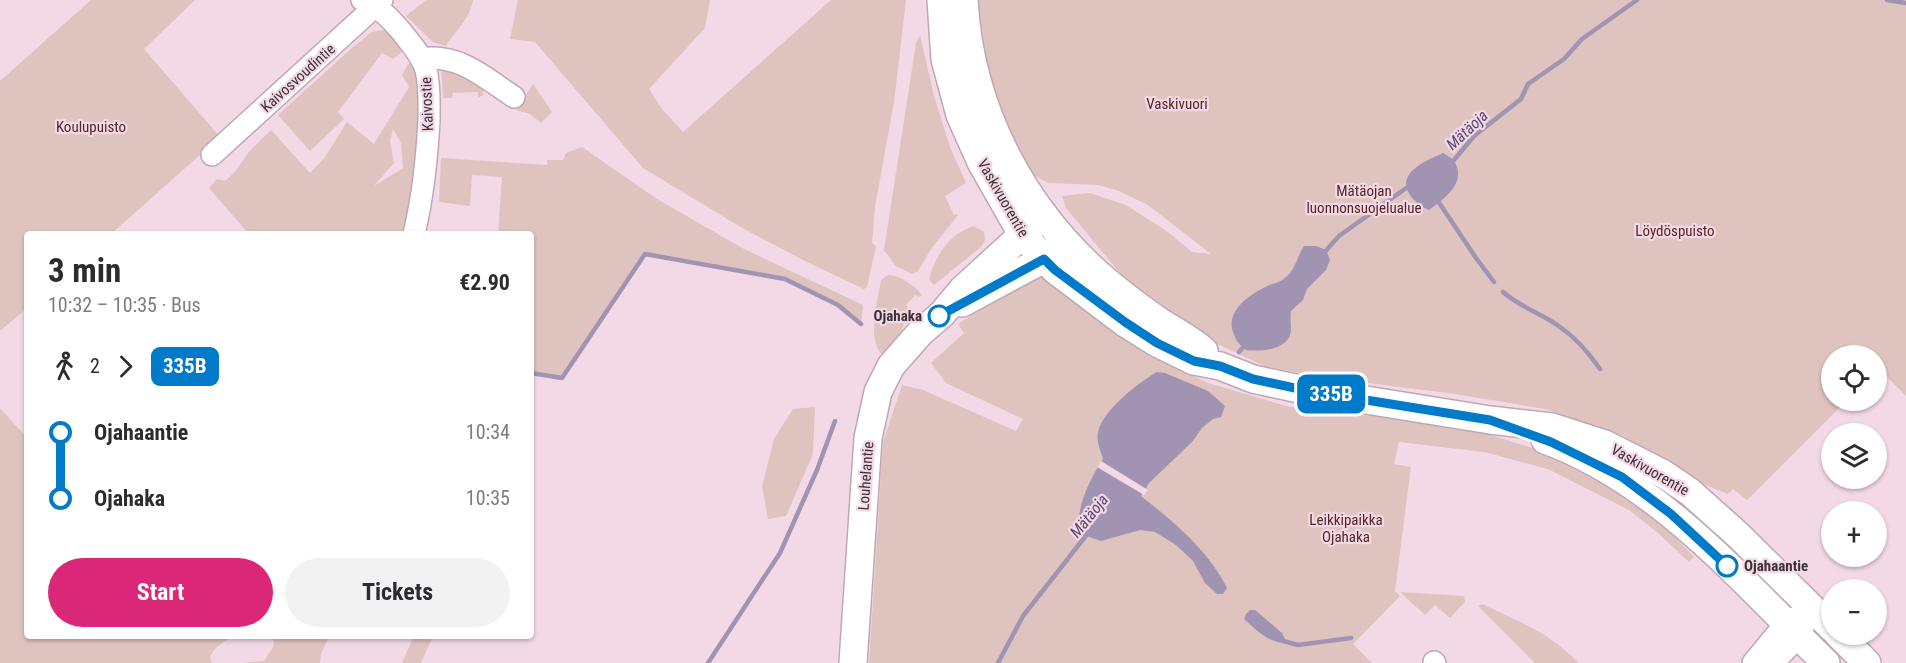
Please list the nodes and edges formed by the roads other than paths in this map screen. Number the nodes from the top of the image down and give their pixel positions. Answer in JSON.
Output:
{"nodes":[{"id":1,"x":941,"y":0,"type":"edge"},
{"id":2,"x":964,"y":0,"type":"edge"},
{"id":3,"x":374,"y":2,"type":"edge"},
{"id":4,"x":422,"y":59,"type":"junction"},
{"id":5,"x":514,"y":97,"type":"dead end"},
{"id":6,"x":212,"y":155,"type":"dead end"},
{"id":7,"x":1044,"y":215,"type":"junction"},
{"id":8,"x":415,"y":231,"type":"edge"},
{"id":9,"x":1022,"y":234,"type":"junction"},
{"id":10,"x":1065,"y":241,"type":"junction"},
{"id":11,"x":1044,"y":259,"type":"junction"},
{"id":12,"x":942,"y":314,"type":"junction"},
{"id":13,"x":1220,"y":366,"type":"junction"},
{"id":14,"x":1490,"y":420,"type":"junction"},
{"id":15,"x":1812,"y":608,"type":"junction"},
{"id":16,"x":1821,"y":617,"type":"edge"},
{"id":17,"x":1792,"y":630,"type":"junction"},
{"id":18,"x":1849,"y":645,"type":"edge"},
{"id":19,"x":854,"y":663,"type":"edge"},
{"id":20,"x":1753,"y":663,"type":"edge"},
{"id":21,"x":1773,"y":663,"type":"edge"},
{"id":22,"x":1826,"y":663,"type":"edge"},
{"id":23,"x":1867,"y":663,"type":"edge"}],
"edges":[{"from":1,"to":9,"type":"main road","name":"Vaskivuorentie"},
{"from":2,"to":7,"type":"main road","name":"Vaskivuorentie"},
{"from":3,"to":4,"type":"street","name":"Kaivostie"},
{"from":3,"to":6,"type":"street","name":"Kaivosvoudintie"},
{"from":4,"to":5,"type":"street"},
{"from":4,"to":8,"type":"street","name":"Kaivostie"},
{"from":7,"to":9,"type":"main road","name":"Louhelantie"},
{"from":7,"to":10,"type":"main road","name":"Vaskivuorentie"},
{"from":9,"to":11,"type":"main road","name":"Vaskivuorentie"},
{"from":9,"to":12,"type":"main road","name":"Louhelantie"},
{"from":10,"to":11,"type":"main road","name":"Louhelantie"},
{"from":10,"to":13,"type":"main road","name":"Vaskivuorentie"},
{"from":11,"to":12,"type":"main road","name":"Louhelantie"},
{"from":11,"to":13,"type":"main road","name":"Vaskivuorentie"},
{"from":12,"to":19,"type":"main road","name":"Louhelantie"},
{"from":13,"to":14,"type":"main road","name":"Vaskivuorentie"},
{"from":14,"to":15,"type":"main road","name":"Vaskivuorentie"},
{"from":14,"to":17,"type":"main road","name":"Vaskivuorentie"},
{"from":15,"to":16,"type":"main road","name":"Vaskivuorentie"},
{"from":15,"to":17,"type":"street"},
{"from":17,"to":20,"type":"street"},
{"from":17,"to":21,"type":"street"},
{"from":17,"to":22,"type":"main road","name":"Vaskivuorentie"},
{"from":18,"to":23,"type":"main road"}]}
